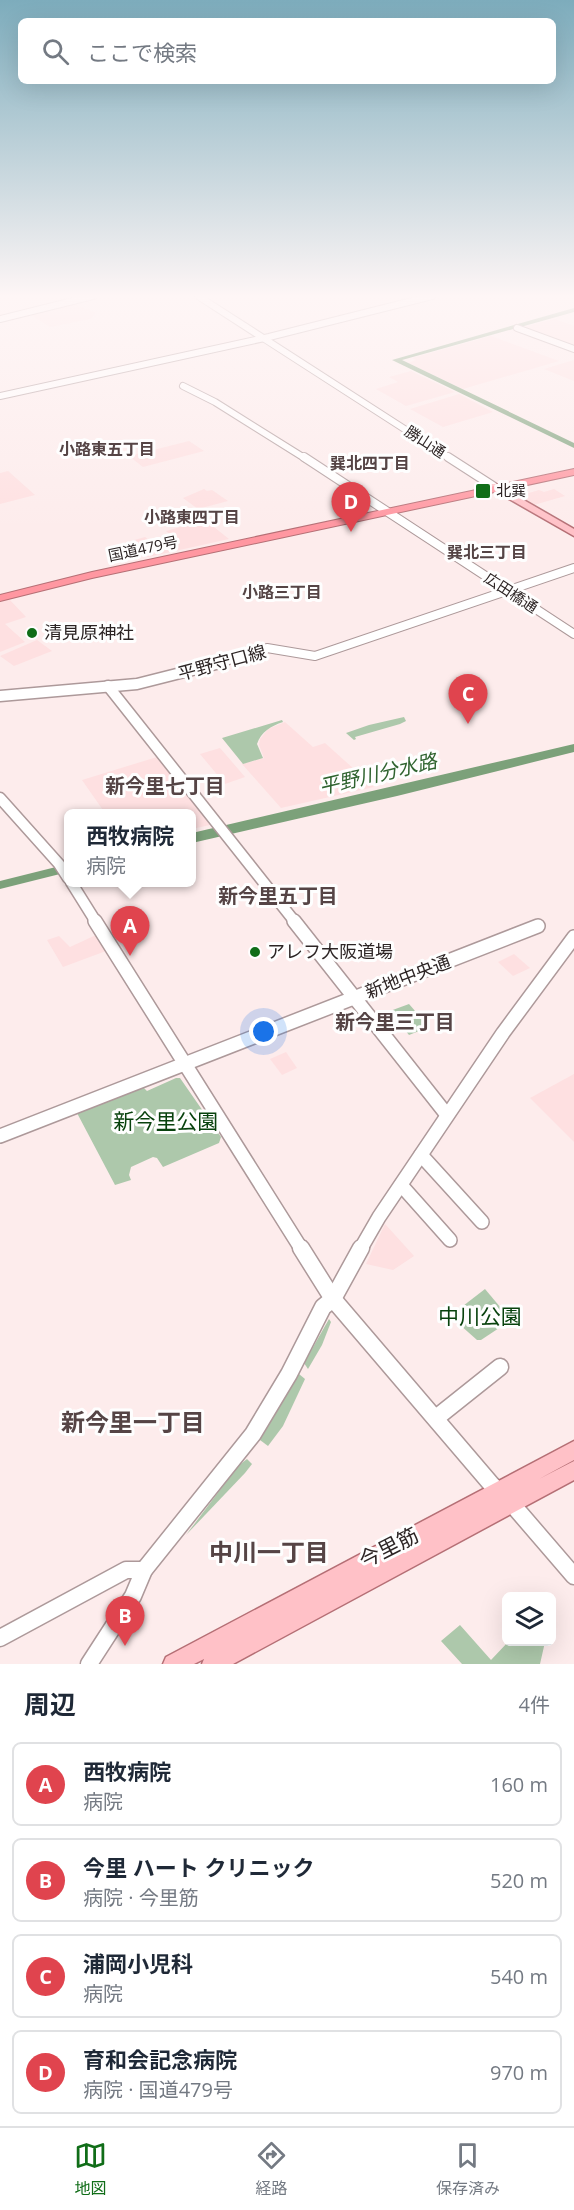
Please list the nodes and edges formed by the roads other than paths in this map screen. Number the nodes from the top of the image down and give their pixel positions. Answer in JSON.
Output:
{"nodes":[{"id":1,"x":95,"y":374,"type":"edge"},
{"id":2,"x":319,"y":374,"type":"edge"},
{"id":3,"x":183,"y":386,"type":"dead end"},
{"id":4,"x":4,"y":393,"type":"edge"},
{"id":5,"x":574,"y":470,"type":"edge"},
{"id":6,"x":495,"y":487,"type":"junction"},
{"id":7,"x":386,"y":510,"type":"junction"},
{"id":8,"x":574,"y":535,"type":"edge"},
{"id":9,"x":574,"y":568,"type":"edge"},
{"id":10,"x":508,"y":591,"type":"junction"},
{"id":11,"x":0,"y":596,"type":"edge"},
{"id":12,"x":574,"y":634,"type":"edge"},
{"id":13,"x":108,"y":686,"type":"junction"},
{"id":14,"x":0,"y":696,"type":"edge"},
{"id":15,"x":0,"y":798,"type":"edge"},
{"id":16,"x":64,"y":872,"type":"edge"},
{"id":17,"x":74,"y":887,"type":"edge"},
{"id":18,"x":538,"y":926,"type":"dead end"},
{"id":19,"x":574,"y":937,"type":"edge"},
{"id":20,"x":354,"y":998,"type":"junction"},
{"id":21,"x":184,"y":1064,"type":"junction"},
{"id":22,"x":447,"y":1115,"type":"junction"},
{"id":23,"x":0,"y":1136,"type":"edge"},
{"id":24,"x":421,"y":1155,"type":"junction"},
{"id":25,"x":401,"y":1185,"type":"junction"},
{"id":26,"x":482,"y":1222,"type":"dead end"},
{"id":27,"x":450,"y":1240,"type":"dead end"},
{"id":28,"x":333,"y":1299,"type":"junction"},
{"id":29,"x":500,"y":1367,"type":"dead end"},
{"id":30,"x":435,"y":1418,"type":"junction"},
{"id":31,"x":574,"y":1450,"type":"edge"},
{"id":32,"x":574,"y":1470,"type":"edge"},
{"id":33,"x":505,"y":1497,"type":"junction"},
{"id":34,"x":144,"y":1570,"type":"junction"},
{"id":35,"x":574,"y":1576,"type":"edge"},
{"id":36,"x":0,"y":1638,"type":"edge"},
{"id":37,"x":89,"y":1664,"type":"edge"},
{"id":38,"x":173,"y":1664,"type":"edge"},
{"id":39,"x":212,"y":1664,"type":"edge"}],
"edges":[{"from":1,"to":4,"type":"street"},
{"from":2,"to":6,"type":"street","name":"勝山通"},
{"from":3,"to":7,"type":"street","name":"広田橋通"},
{"from":5,"to":6,"type":"highway","name":"国道479号"},
{"from":6,"to":7,"type":"highway","name":"国道479号"},
{"from":6,"to":8,"type":"main road","name":"勝山通"},
{"from":7,"to":10,"type":"street","name":"広田橋通"},
{"from":7,"to":11,"type":"highway","name":"国道479号"},
{"from":9,"to":10,"type":"street","name":"平野守口線"},
{"from":10,"to":12,"type":"street","name":"広田橋通"},
{"from":10,"to":13,"type":"street","name":"平野守口線"},
{"from":13,"to":14,"type":"street","name":"平野守口線"},
{"from":13,"to":20,"type":"street"},
{"from":15,"to":16,"type":"street"},
{"from":17,"to":21,"type":"street"},
{"from":18,"to":20,"type":"street","name":"新地中央通"},
{"from":19,"to":22,"type":"street"},
{"from":20,"to":21,"type":"street","name":"新地中央通"},
{"from":20,"to":22,"type":"street"},
{"from":21,"to":23,"type":"street","name":"新地中央通"},
{"from":21,"to":28,"type":"street"},
{"from":22,"to":24,"type":"street"},
{"from":24,"to":25,"type":"street"},
{"from":24,"to":26,"type":"street"},
{"from":25,"to":27,"type":"street"},
{"from":25,"to":28,"type":"street"},
{"from":28,"to":30,"type":"street"},
{"from":28,"to":34,"type":"street"},
{"from":29,"to":30,"type":"street"},
{"from":30,"to":33,"type":"street"},
{"from":31,"to":33,"type":"main road","name":"今里筋"},
{"from":32,"to":33,"type":"main road","name":"今里筋"},
{"from":33,"to":35,"type":"street"},
{"from":33,"to":38,"type":"main road","name":"今里筋"},
{"from":33,"to":39,"type":"main road","name":"今里筋"},
{"from":34,"to":36,"type":"street"},
{"from":34,"to":37,"type":"street"}]}
